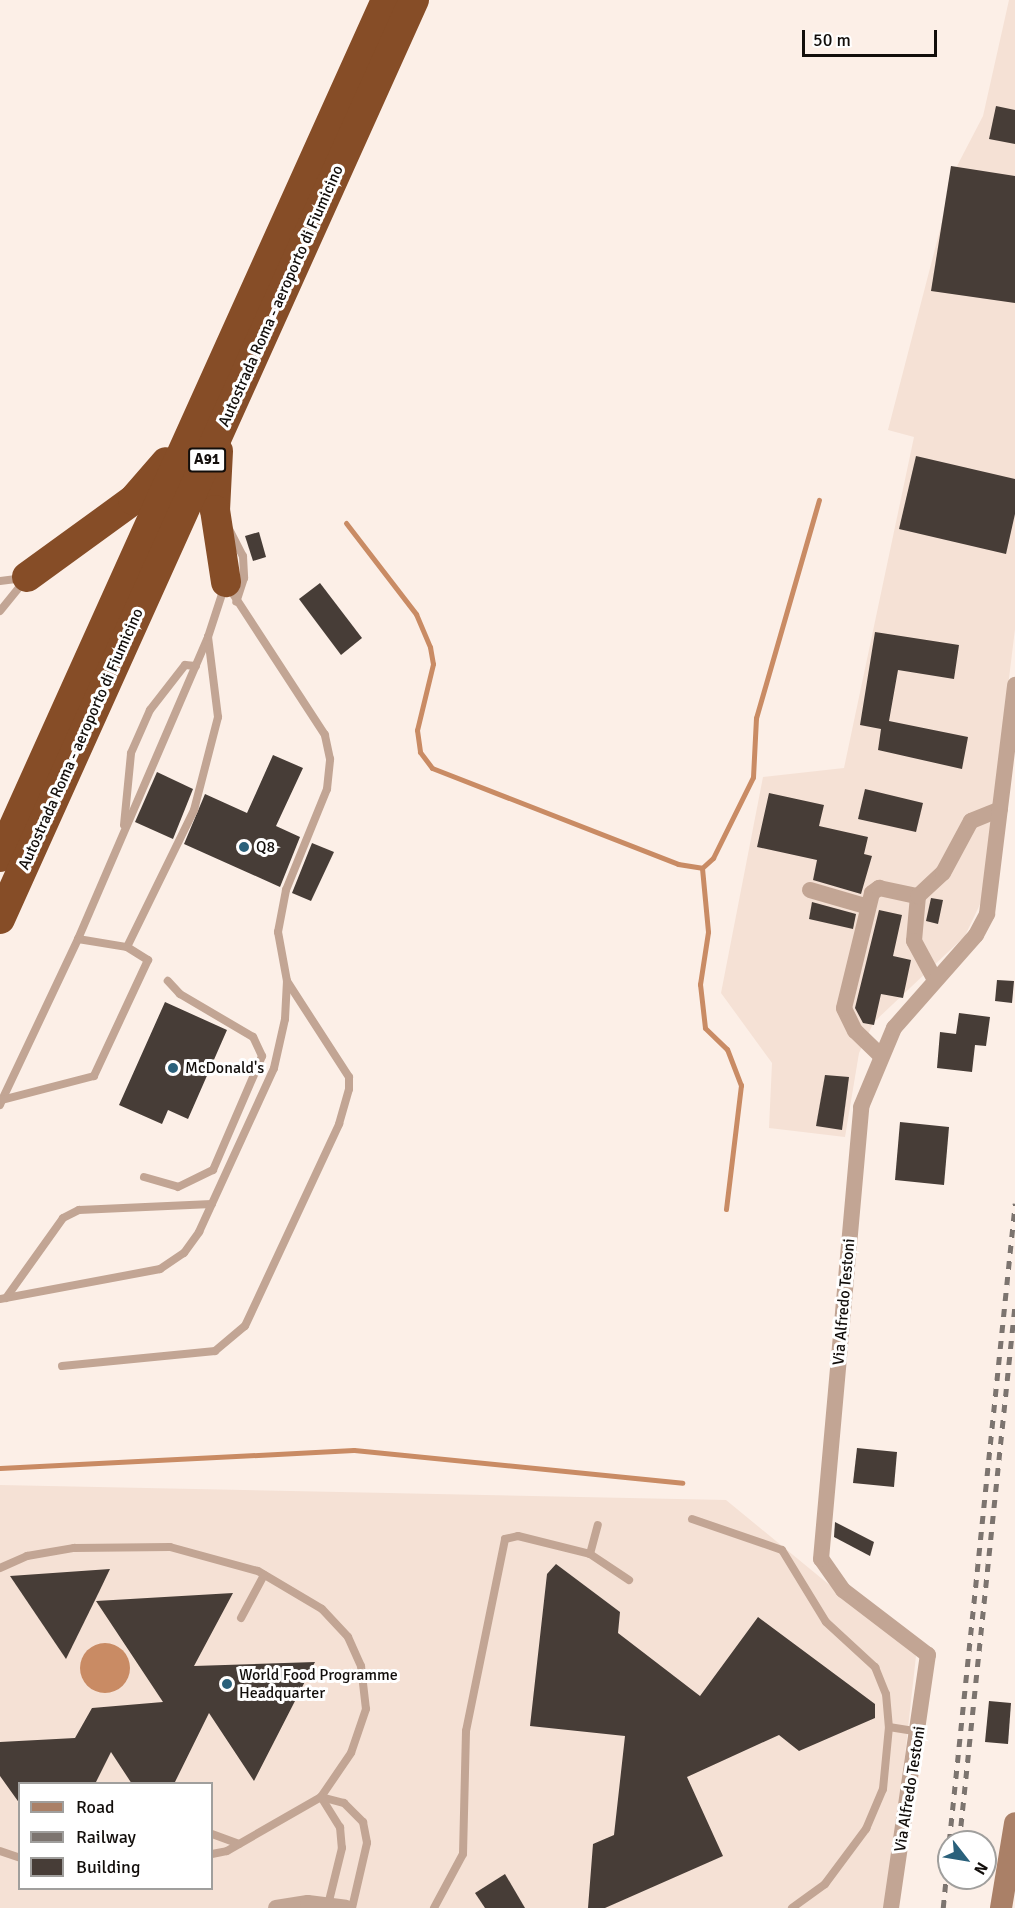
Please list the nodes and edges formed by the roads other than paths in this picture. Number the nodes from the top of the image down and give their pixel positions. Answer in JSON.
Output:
{"nodes":[{"id":1,"x":386,"y":0,"type":"edge"},
{"id":2,"x":414,"y":0,"type":"edge"},
{"id":3,"x":203,"y":405,"type":"junction"},
{"id":4,"x":219,"y":432,"type":"junction"},
{"id":5,"x":14,"y":579,"type":"edge"},
{"id":6,"x":231,"y":592,"type":"junction"},
{"id":7,"x":0,"y":611,"type":"edge"},
{"id":8,"x":208,"y":637,"type":"junction"},
{"id":9,"x":196,"y":666,"type":"junction"},
{"id":10,"x":1015,"y":685,"type":"edge"},
{"id":11,"x":1000,"y":809,"type":"junction"},
{"id":12,"x":123,"y":834,"type":"junction"},
{"id":13,"x":0,"y":857,"type":"edge"},
{"id":14,"x":810,"y":890,"type":"dead end"},
{"id":15,"x":918,"y":896,"type":"junction"},
{"id":16,"x":866,"y":906,"type":"junction"},
{"id":17,"x":0,"y":920,"type":"edge"},
{"id":18,"x":78,"y":939,"type":"junction"},
{"id":19,"x":127,"y":947,"type":"junction"},
{"id":20,"x":934,"y":978,"type":"junction"},
{"id":21,"x":168,"y":981,"type":"dead end"},
{"id":22,"x":286,"y":981,"type":"junction"},
{"id":23,"x":879,"y":1054,"type":"junction"},
{"id":24,"x":1,"y":1102,"type":"edge"},
{"id":25,"x":144,"y":1177,"type":"dead end"},
{"id":26,"x":212,"y":1204,"type":"junction"},
{"id":27,"x":3,"y":1299,"type":"edge"},
{"id":28,"x":62,"y":1366,"type":"dead end"},
{"id":29,"x":692,"y":1519,"type":"dead end"},
{"id":30,"x":598,"y":1525,"type":"dead end"},
{"id":31,"x":590,"y":1554,"type":"junction"},
{"id":32,"x":0,"y":1568,"type":"edge"},
{"id":33,"x":264,"y":1575,"type":"junction"},
{"id":34,"x":629,"y":1580,"type":"dead end"},
{"id":35,"x":241,"y":1618,"type":"dead end"},
{"id":36,"x":889,"y":1727,"type":"junction"},
{"id":37,"x":919,"y":1732,"type":"junction"},
{"id":38,"x":321,"y":1797,"type":"junction"},
{"id":39,"x":1015,"y":1823,"type":"edge"},
{"id":40,"x":213,"y":1834,"type":"edge"},
{"id":41,"x":238,"y":1844,"type":"junction"},
{"id":42,"x":0,"y":1851,"type":"edge"},
{"id":43,"x":213,"y":1854,"type":"edge"},
{"id":44,"x":18,"y":1857,"type":"edge"},
{"id":45,"x":328,"y":1905,"type":"junction"},
{"id":46,"x":276,"y":1908,"type":"edge"},
{"id":47,"x":346,"y":1908,"type":"edge"},
{"id":48,"x":352,"y":1908,"type":"edge"},
{"id":49,"x":434,"y":1908,"type":"edge"},
{"id":50,"x":792,"y":1908,"type":"edge"},
{"id":51,"x":891,"y":1908,"type":"edge"},
{"id":52,"x":1001,"y":1908,"type":"edge"}],
"edges":[{"from":1,"to":3,"type":"highway","name":"Autostrada Roma - aeroporto di Fiumicino","number":"A91"},
{"from":2,"to":4,"type":"highway","name":"Autostrada Roma - aeroporto di Fiumicino","number":"A91"},
{"from":3,"to":5,"type":"highway"},
{"from":3,"to":13,"type":"highway","name":"Autostrada Roma - aeroporto di Fiumicino","number":"A91"},
{"from":4,"to":6,"type":"highway"},
{"from":4,"to":17,"type":"highway","name":"Autostrada Roma - aeroporto di Fiumicino","number":"A91"},
{"from":5,"to":7,"type":"lane"},
{"from":6,"to":8,"type":"lane"},
{"from":6,"to":22,"type":"lane"},
{"from":8,"to":9,"type":"lane"},
{"from":8,"to":19,"type":"lane"},
{"from":9,"to":12,"type":"lane"},
{"from":9,"to":12,"type":"lane"},
{"from":10,"to":11,"type":"street","name":"Via Alfredo Testoni"},
{"from":11,"to":15,"type":"street"},
{"from":11,"to":20,"type":"street","name":"Via Alfredo Testoni"},
{"from":12,"to":18,"type":"lane"},
{"from":14,"to":16,"type":"street"},
{"from":15,"to":16,"type":"street"},
{"from":15,"to":20,"type":"street"},
{"from":16,"to":23,"type":"street"},
{"from":18,"to":19,"type":"lane"},
{"from":18,"to":24,"type":"lane"},
{"from":19,"to":24,"type":"lane"},
{"from":20,"to":23,"type":"street","name":"Via Alfredo Testoni"},
{"from":21,"to":25,"type":"lane"},
{"from":22,"to":26,"type":"lane"},
{"from":22,"to":28,"type":"lane"},
{"from":23,"to":37,"type":"street","name":"Via Alfredo Testoni"},
{"from":26,"to":27,"type":"lane"},
{"from":26,"to":27,"type":"lane"},
{"from":29,"to":36,"type":"lane"},
{"from":30,"to":31,"type":"lane"},
{"from":31,"to":34,"type":"lane"},
{"from":31,"to":49,"type":"lane"},
{"from":32,"to":33,"type":"lane"},
{"from":33,"to":35,"type":"lane"},
{"from":33,"to":38,"type":"lane"},
{"from":36,"to":37,"type":"lane"},
{"from":36,"to":50,"type":"lane"},
{"from":37,"to":51,"type":"street","name":"Via Alfredo Testoni"},
{"from":38,"to":41,"type":"lane"},
{"from":38,"to":45,"type":"lane"},
{"from":38,"to":48,"type":"lane"},
{"from":39,"to":52,"type":"main road"},
{"from":40,"to":41,"type":"lane"},
{"from":41,"to":43,"type":"lane"},
{"from":42,"to":44,"type":"lane"},
{"from":45,"to":46,"type":"street"},
{"from":45,"to":47,"type":"street"}]}
